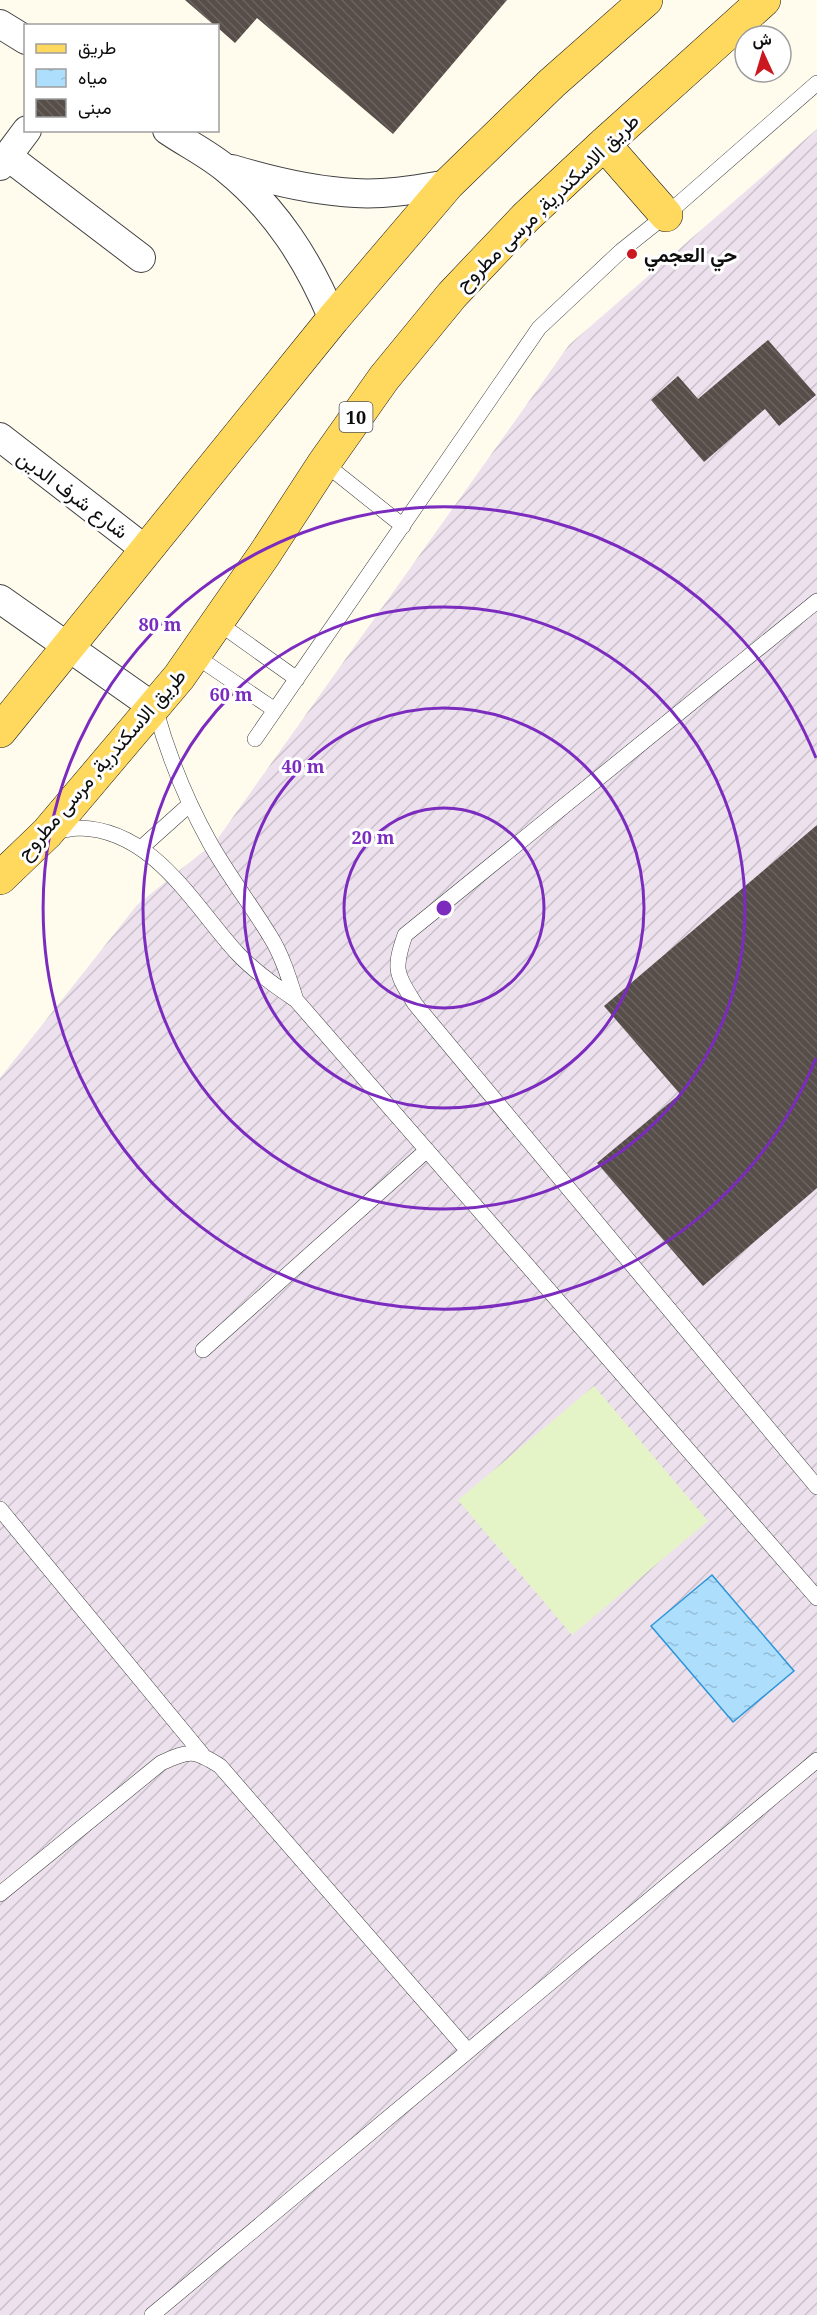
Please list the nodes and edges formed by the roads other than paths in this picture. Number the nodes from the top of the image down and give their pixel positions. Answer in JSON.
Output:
{"nodes":[{"id":1,"x":646,"y":0,"type":"edge"},
{"id":2,"x":764,"y":0,"type":"edge"},
{"id":3,"x":0,"y":24,"type":"edge"},
{"id":4,"x":24,"y":39,"type":"edge"},
{"id":5,"x":817,"y":83,"type":"edge"},
{"id":6,"x":26,"y":132,"type":"edge"},
{"id":7,"x":170,"y":132,"type":"edge"},
{"id":8,"x":604,"y":144,"type":"junction"},
{"id":9,"x":4,"y":161,"type":"edge"},
{"id":10,"x":223,"y":166,"type":"junction"},
{"id":11,"x":448,"y":184,"type":"junction"},
{"id":12,"x":666,"y":215,"type":"junction"},
{"id":13,"x":141,"y":258,"type":"dead end"},
{"id":14,"x":333,"y":319,"type":"junction"},
{"id":15,"x":0,"y":438,"type":"edge"},
{"id":16,"x":324,"y":463,"type":"junction"},
{"id":17,"x":403,"y":526,"type":"junction"},
{"id":18,"x":146,"y":550,"type":"junction"},
{"id":19,"x":0,"y":599,"type":"edge"},
{"id":20,"x":817,"y":601,"type":"edge"},
{"id":21,"x":217,"y":622,"type":"junction"},
{"id":22,"x":68,"y":647,"type":"junction"},
{"id":23,"x":194,"y":655,"type":"junction"},
{"id":24,"x":297,"y":679,"type":"junction"},
{"id":25,"x":155,"y":708,"type":"junction"},
{"id":26,"x":275,"y":710,"type":"junction"},
{"id":27,"x":0,"y":732,"type":"edge"},
{"id":28,"x":255,"y":739,"type":"dead end"},
{"id":29,"x":190,"y":804,"type":"junction"},
{"id":30,"x":47,"y":833,"type":"junction"},
{"id":31,"x":141,"y":848,"type":"junction"},
{"id":32,"x":0,"y":878,"type":"edge"},
{"id":33,"x":296,"y":1000,"type":"junction"},
{"id":34,"x":427,"y":1150,"type":"junction"},
{"id":35,"x":203,"y":1350,"type":"dead end"},
{"id":36,"x":817,"y":1487,"type":"edge"},
{"id":37,"x":0,"y":1509,"type":"edge"},
{"id":38,"x":817,"y":1598,"type":"edge"},
{"id":39,"x":202,"y":1754,"type":"junction"},
{"id":40,"x":817,"y":1760,"type":"edge"},
{"id":41,"x":0,"y":1894,"type":"edge"},
{"id":42,"x":468,"y":2051,"type":"junction"},
{"id":43,"x":152,"y":2315,"type":"edge"}],
"edges":[{"from":1,"to":11,"type":"main road"},
{"from":2,"to":8,"type":"main road","name":"طريق الاسكندرية, مرسى مطروح","number":"10"},
{"from":3,"to":4,"type":"street"},
{"from":5,"to":12,"type":"lane"},
{"from":6,"to":9,"type":"street"},
{"from":7,"to":10,"type":"street"},
{"from":8,"to":12,"type":"main road"},
{"from":8,"to":16,"type":"main road","name":"طريق الاسكندرية, مرسى مطروح","number":"10"},
{"from":9,"to":13,"type":"street"},
{"from":10,"to":11,"type":"street"},
{"from":10,"to":14,"type":"street"},
{"from":11,"to":14,"type":"main road"},
{"from":12,"to":17,"type":"lane"},
{"from":14,"to":18,"type":"main road"},
{"from":15,"to":18,"type":"street","name":"شارع شرف الدين"},
{"from":16,"to":17,"type":"lane"},
{"from":16,"to":21,"type":"main road","name":"طريق الاسكندرية, مرسى مطروح","number":"10"},
{"from":17,"to":24,"type":"lane"},
{"from":18,"to":22,"type":"main road"},
{"from":19,"to":22,"type":"street"},
{"from":20,"to":36,"type":"lane"},
{"from":21,"to":23,"type":"main road","name":"طريق الاسكندرية, مرسى مطروح","number":"10"},
{"from":21,"to":24,"type":"lane"},
{"from":22,"to":25,"type":"street"},
{"from":22,"to":27,"type":"main road"},
{"from":23,"to":25,"type":"main road","name":"طريق الاسكندرية, مرسى مطروح","number":"10"},
{"from":23,"to":26,"type":"lane"},
{"from":24,"to":26,"type":"lane"},
{"from":25,"to":29,"type":"lane"},
{"from":25,"to":30,"type":"main road","name":"طريق الاسكندرية, مرسى مطروح","number":"10"},
{"from":26,"to":28,"type":"lane"},
{"from":29,"to":31,"type":"lane"},
{"from":29,"to":33,"type":"lane"},
{"from":30,"to":31,"type":"lane"},
{"from":30,"to":32,"type":"main road","name":"طريق الاسكندرية, مرسى مطروح","number":"10"},
{"from":31,"to":33,"type":"lane"},
{"from":33,"to":34,"type":"lane"},
{"from":34,"to":35,"type":"lane"},
{"from":34,"to":38,"type":"lane"},
{"from":37,"to":39,"type":"lane"},
{"from":39,"to":41,"type":"lane"},
{"from":39,"to":42,"type":"lane"},
{"from":40,"to":42,"type":"lane"},
{"from":42,"to":43,"type":"lane"}]}
